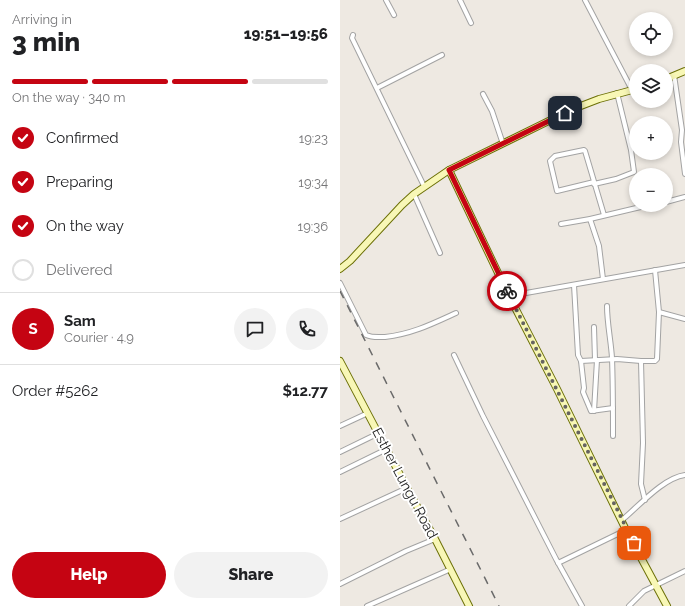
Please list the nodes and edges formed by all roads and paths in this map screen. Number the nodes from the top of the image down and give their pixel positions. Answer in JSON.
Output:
{"nodes":[{"id":1,"x":386,"y":0,"type":"edge"},
{"id":2,"x":460,"y":0,"type":"edge"},
{"id":3,"x":585,"y":0,"type":"edge"},
{"id":4,"x":394,"y":15,"type":"dead end"},
{"id":5,"x":471,"y":23,"type":"dead end"},
{"id":6,"x":353,"y":35,"type":"dead end"},
{"id":7,"x":442,"y":55,"type":"dead end"},
{"id":8,"x":685,"y":71,"type":"edge"},
{"id":9,"x":674,"y":76,"type":"joint"},
{"id":10,"x":629,"y":80,"type":"edge"},
{"id":11,"x":377,"y":88,"type":"junction"},
{"id":12,"x":629,"y":90,"type":"edge"},
{"id":13,"x":617,"y":93,"type":"junction"},
{"id":14,"x":483,"y":94,"type":"dead end"},
{"id":15,"x":503,"y":144,"type":"junction"},
{"id":16,"x":449,"y":170,"type":"junction"},
{"id":17,"x":685,"y":174,"type":"edge"},
{"id":18,"x":594,"y":183,"type":"junction"},
{"id":19,"x":424,"y":186,"type":"junction"},
{"id":20,"x":414,"y":194,"type":"junction"},
{"id":21,"x":685,"y":197,"type":"edge"},
{"id":22,"x":673,"y":200,"type":"edge"},
{"id":23,"x":629,"y":209,"type":"edge"},
{"id":24,"x":604,"y":215,"type":"junction"},
{"id":25,"x":590,"y":219,"type":"junction"},
{"id":26,"x":561,"y":224,"type":"dead end"},
{"id":27,"x":440,"y":253,"type":"dead end"},
{"id":28,"x":685,"y":265,"type":"edge"},
{"id":29,"x":340,"y":269,"type":"edge"},
{"id":30,"x":654,"y":270,"type":"junction"},
{"id":31,"x":603,"y":279,"type":"junction"},
{"id":32,"x":340,"y":283,"type":"edge"},
{"id":33,"x":574,"y":285,"type":"junction"},
{"id":34,"x":509,"y":296,"type":"junction"},
{"id":35,"x":607,"y":306,"type":"dead end"},
{"id":36,"x":659,"y":312,"type":"junction"},
{"id":37,"x":456,"y":313,"type":"dead end"},
{"id":38,"x":685,"y":319,"type":"edge"},
{"id":39,"x":594,"y":327,"type":"dead end"},
{"id":40,"x":454,"y":355,"type":"dead end"},
{"id":41,"x":612,"y":359,"type":"junction"},
{"id":42,"x":596,"y":360,"type":"junction"},
{"id":43,"x":340,"y":361,"type":"edge"},
{"id":44,"x":581,"y":361,"type":"junction"},
{"id":45,"x":641,"y":361,"type":"junction"},
{"id":46,"x":613,"y":408,"type":"junction"},
{"id":47,"x":594,"y":411,"type":"junction"},
{"id":48,"x":368,"y":413,"type":"junction"},
{"id":49,"x":340,"y":426,"type":"edge"},
{"id":50,"x":379,"y":433,"type":"junction"},
{"id":51,"x":613,"y":436,"type":"dead end"},
{"id":52,"x":387,"y":449,"type":"junction"},
{"id":53,"x":340,"y":452,"type":"edge"},
{"id":54,"x":340,"y":472,"type":"edge"},
{"id":55,"x":685,"y":475,"type":"edge"},
{"id":56,"x":407,"y":488,"type":"junction"},
{"id":57,"x":645,"y":500,"type":"junction"},
{"id":58,"x":340,"y":519,"type":"edge"},
{"id":59,"x":622,"y":520,"type":"junction"},
{"id":60,"x":626,"y":530,"type":"junction"},
{"id":61,"x":435,"y":539,"type":"junction"},
{"id":62,"x":558,"y":563,"type":"junction"},
{"id":63,"x":451,"y":569,"type":"junction"},
{"id":64,"x":685,"y":571,"type":"edge"},
{"id":65,"x":340,"y":584,"type":"edge"},
{"id":66,"x":656,"y":584,"type":"junction"},
{"id":67,"x":367,"y":606,"type":"edge"},
{"id":68,"x":469,"y":606,"type":"edge"},
{"id":69,"x":582,"y":606,"type":"edge"},
{"id":70,"x":629,"y":606,"type":"edge"},
{"id":71,"x":667,"y":606,"type":"edge"}],
"edges":[{"from":1,"to":4,"type":"street"},
{"from":2,"to":5,"type":"street"},
{"from":3,"to":10,"type":"street"},
{"from":6,"to":11,"type":"street"},
{"from":7,"to":11,"type":"street"},
{"from":8,"to":9,"type":"street"},
{"from":9,"to":17,"type":"street"},
{"from":11,"to":19,"type":"street"},
{"from":12,"to":13,"type":"street"},
{"from":13,"to":15,"type":"street"},
{"from":13,"to":18,"type":"street"},
{"from":14,"to":15,"type":"street"},
{"from":15,"to":16,"type":"street"},
{"from":16,"to":19,"type":"street"},
{"from":16,"to":34,"type":"street"},
{"from":18,"to":18,"type":"street"},
{"from":18,"to":24,"type":"street"},
{"from":19,"to":20,"type":"street"},
{"from":20,"to":27,"type":"street"},
{"from":20,"to":29,"type":"street"},
{"from":21,"to":22,"type":"street"},
{"from":23,"to":24,"type":"street"},
{"from":24,"to":25,"type":"street"},
{"from":25,"to":26,"type":"street"},
{"from":25,"to":31,"type":"street"},
{"from":28,"to":30,"type":"street"},
{"from":30,"to":31,"type":"street"},
{"from":30,"to":36,"type":"street"},
{"from":31,"to":33,"type":"street"},
{"from":32,"to":37,"type":"street"},
{"from":33,"to":34,"type":"street"},
{"from":33,"to":44,"type":"street"},
{"from":34,"to":59,"type":"street"},
{"from":35,"to":41,"type":"street"},
{"from":36,"to":38,"type":"street"},
{"from":36,"to":45,"type":"street"},
{"from":39,"to":42,"type":"street"},
{"from":40,"to":62,"type":"street"},
{"from":41,"to":42,"type":"street"},
{"from":41,"to":45,"type":"street"},
{"from":41,"to":46,"type":"street"},
{"from":42,"to":44,"type":"street"},
{"from":42,"to":47,"type":"street"},
{"from":43,"to":48,"type":"street","name":"Esther Lungu Road"},
{"from":44,"to":47,"type":"street"},
{"from":45,"to":57,"type":"street"},
{"from":46,"to":47,"type":"street"},
{"from":46,"to":51,"type":"street"},
{"from":48,"to":49,"type":"street"},
{"from":48,"to":50,"type":"street","name":"Esther Lungu Road"},
{"from":50,"to":52,"type":"street","name":"Esther Lungu Road"},
{"from":50,"to":53,"type":"street"},
{"from":52,"to":54,"type":"street"},
{"from":52,"to":56,"type":"street","name":"Esther Lungu Road"},
{"from":55,"to":57,"type":"street"},
{"from":56,"to":58,"type":"street"},
{"from":56,"to":61,"type":"street","name":"Esther Lungu Road"},
{"from":57,"to":59,"type":"street"},
{"from":59,"to":60,"type":"street"},
{"from":60,"to":62,"type":"street"},
{"from":60,"to":66,"type":"street"},
{"from":61,"to":63,"type":"street","name":"Esther Lungu Road"},
{"from":61,"to":65,"type":"street"},
{"from":62,"to":69,"type":"street"},
{"from":63,"to":67,"type":"street"},
{"from":63,"to":68,"type":"street","name":"Esther Lungu Road"},
{"from":64,"to":66,"type":"street"},
{"from":66,"to":70,"type":"street"},
{"from":66,"to":71,"type":"street"}]}
